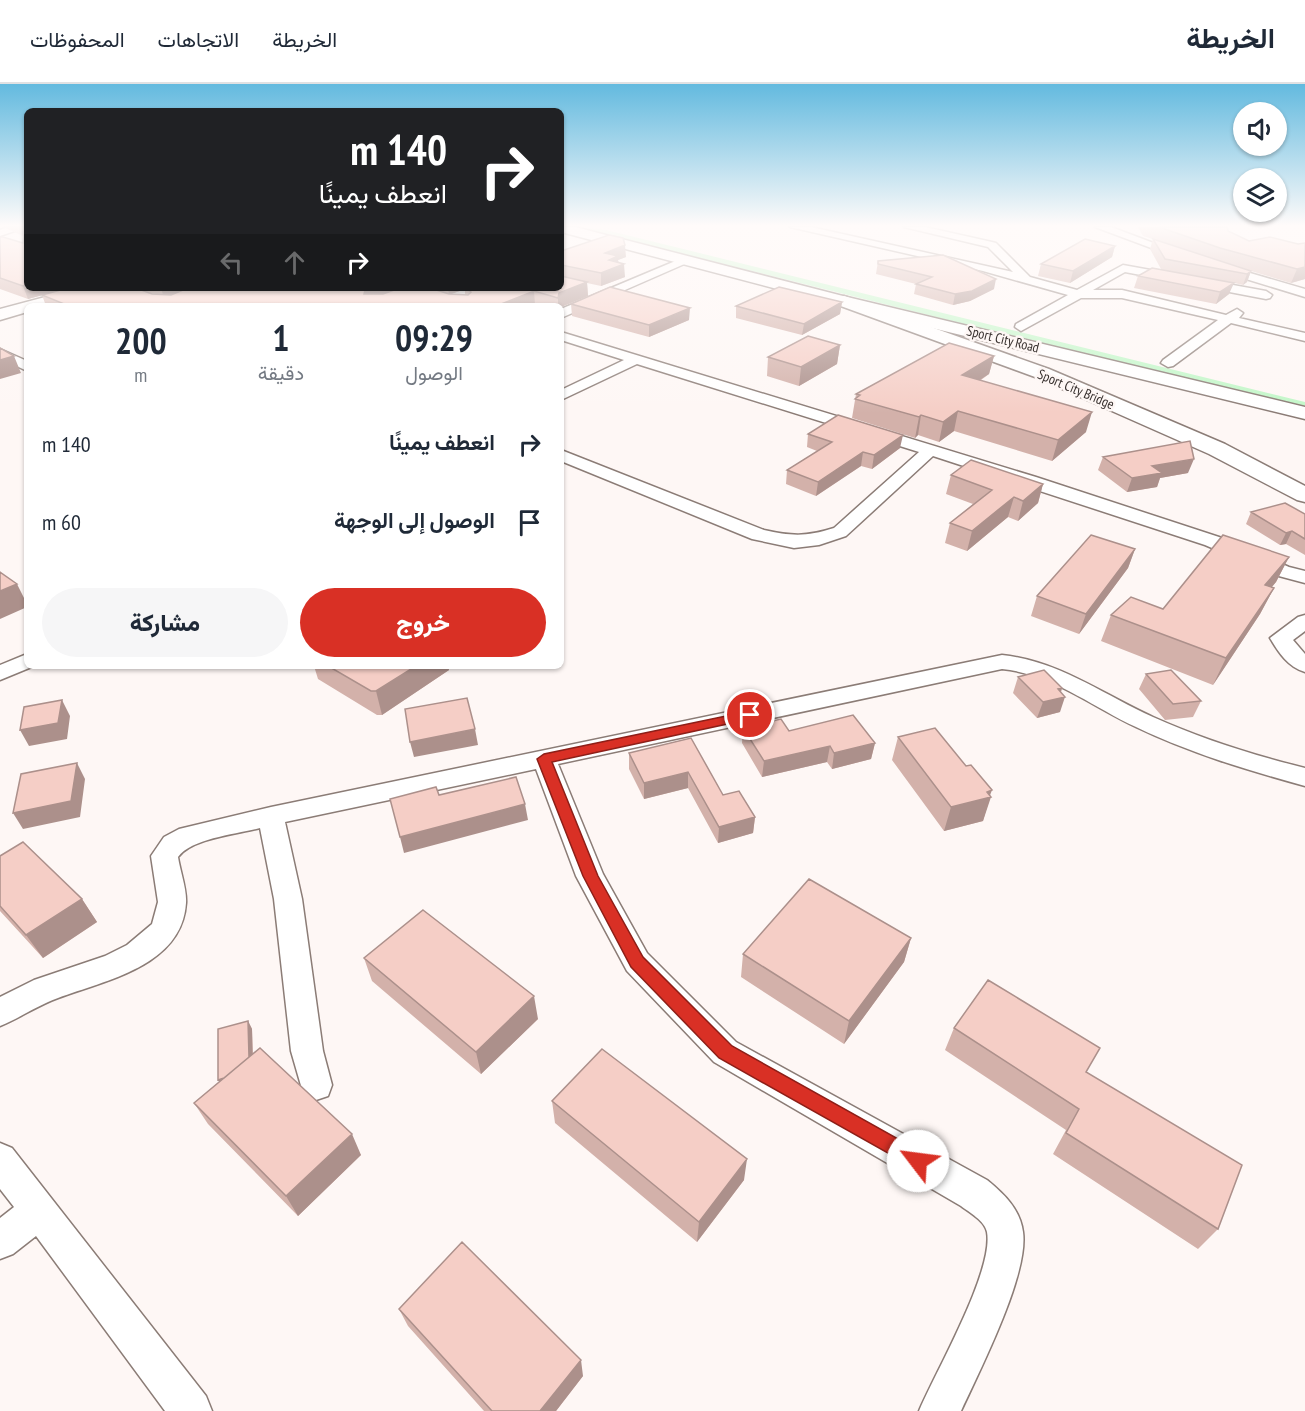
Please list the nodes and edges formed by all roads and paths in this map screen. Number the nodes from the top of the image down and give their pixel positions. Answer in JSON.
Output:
{"nodes":[{"id":1,"x":589,"y":289,"type":"edge"},
{"id":2,"x":619,"y":289,"type":"edge"},
{"id":3,"x":797,"y":289,"type":"edge"},
{"id":4,"x":853,"y":289,"type":"edge"},
{"id":5,"x":1061,"y":289,"type":"edge"},
{"id":6,"x":1087,"y":289,"type":"edge"},
{"id":7,"x":1234,"y":289,"type":"edge"},
{"id":8,"x":1276,"y":289,"type":"edge"},
{"id":9,"x":87,"y":291,"type":"edge"},
{"id":10,"x":608,"y":294,"type":"junction"},
{"id":11,"x":1079,"y":294,"type":"junction"},
{"id":12,"x":1266,"y":295,"type":"junction"},
{"id":13,"x":840,"y":300,"type":"junction"},
{"id":14,"x":43,"y":303,"type":"edge"},
{"id":15,"x":24,"y":309,"type":"edge"},
{"id":16,"x":564,"y":313,"type":"edge"},
{"id":17,"x":0,"y":315,"type":"edge"},
{"id":18,"x":1228,"y":318,"type":"junction"},
{"id":19,"x":1021,"y":327,"type":"junction"},
{"id":20,"x":564,"y":337,"type":"edge"},
{"id":21,"x":1305,"y":337,"type":"edge"},
{"id":22,"x":0,"y":353,"type":"edge"},
{"id":23,"x":636,"y":359,"type":"junction"},
{"id":24,"x":1168,"y":363,"type":"junction"},
{"id":25,"x":24,"y":365,"type":"edge"},
{"id":26,"x":564,"y":395,"type":"edge"},
{"id":27,"x":1305,"y":396,"type":"edge"},
{"id":28,"x":1305,"y":412,"type":"edge"},
{"id":29,"x":931,"y":450,"type":"junction"},
{"id":30,"x":564,"y":456,"type":"edge"},
{"id":31,"x":1305,"y":495,"type":"edge"},
{"id":32,"x":1282,"y":571,"type":"junction"},
{"id":33,"x":1305,"y":577,"type":"edge"},
{"id":34,"x":1305,"y":582,"type":"edge"},
{"id":35,"x":1305,"y":590,"type":"edge"},
{"id":36,"x":1305,"y":621,"type":"edge"},
{"id":37,"x":24,"y":662,"type":"edge"},
{"id":38,"x":1305,"y":665,"type":"edge"},
{"id":39,"x":0,"y":673,"type":"edge"},
{"id":40,"x":544,"y":759,"type":"junction"},
{"id":41,"x":1305,"y":777,"type":"edge"},
{"id":42,"x":272,"y":816,"type":"junction"},
{"id":43,"x":0,"y":1012,"type":"edge"},
{"id":44,"x":316,"y":1085,"type":"dead end"},
{"id":45,"x":0,"y":1160,"type":"edge"},
{"id":46,"x":39,"y":1211,"type":"junction"},
{"id":47,"x":0,"y":1241,"type":"edge"},
{"id":48,"x":191,"y":1411,"type":"edge"},
{"id":49,"x":940,"y":1411,"type":"edge"}],
"edges":[{"from":1,"to":10,"type":"street"},
{"from":2,"to":10,"type":"street"},
{"from":3,"to":13,"type":"main road","name":"Sport City Road"},
{"from":4,"to":19,"type":"main road","name":"Sport City Road"},
{"from":5,"to":11,"type":"street"},
{"from":6,"to":11,"type":"street"},
{"from":7,"to":12,"type":"street"},
{"from":8,"to":12,"type":"street"},
{"from":9,"to":14,"type":"main road"},
{"from":10,"to":16,"type":"street"},
{"from":11,"to":18,"type":"street"},
{"from":11,"to":19,"type":"street"},
{"from":12,"to":18,"type":"street"},
{"from":13,"to":28,"type":"main road","name":"Sport City Road"},
{"from":13,"to":31,"type":"main road","name":"Sport City Bridge"},
{"from":15,"to":17,"type":"main road"},
{"from":18,"to":21,"type":"street"},
{"from":18,"to":24,"type":"street"},
{"from":19,"to":24,"type":"main road","name":"Sport City Road"},
{"from":20,"to":23,"type":"street"},
{"from":22,"to":25,"type":"street"},
{"from":23,"to":26,"type":"street"},
{"from":23,"to":29,"type":"street"},
{"from":24,"to":27,"type":"main road","name":"Sport City Road"},
{"from":29,"to":30,"type":"street"},
{"from":29,"to":32,"type":"street"},
{"from":32,"to":33,"type":"street"},
{"from":32,"to":34,"type":"street"},
{"from":32,"to":35,"type":"street"},
{"from":36,"to":38,"type":"street"},
{"from":37,"to":39,"type":"street"},
{"from":40,"to":41,"type":"street"},
{"from":40,"to":42,"type":"street"},
{"from":40,"to":49,"type":"street"},
{"from":42,"to":43,"type":"street"},
{"from":42,"to":44,"type":"street"},
{"from":45,"to":46,"type":"street"},
{"from":46,"to":47,"type":"street"},
{"from":46,"to":48,"type":"street"}]}
